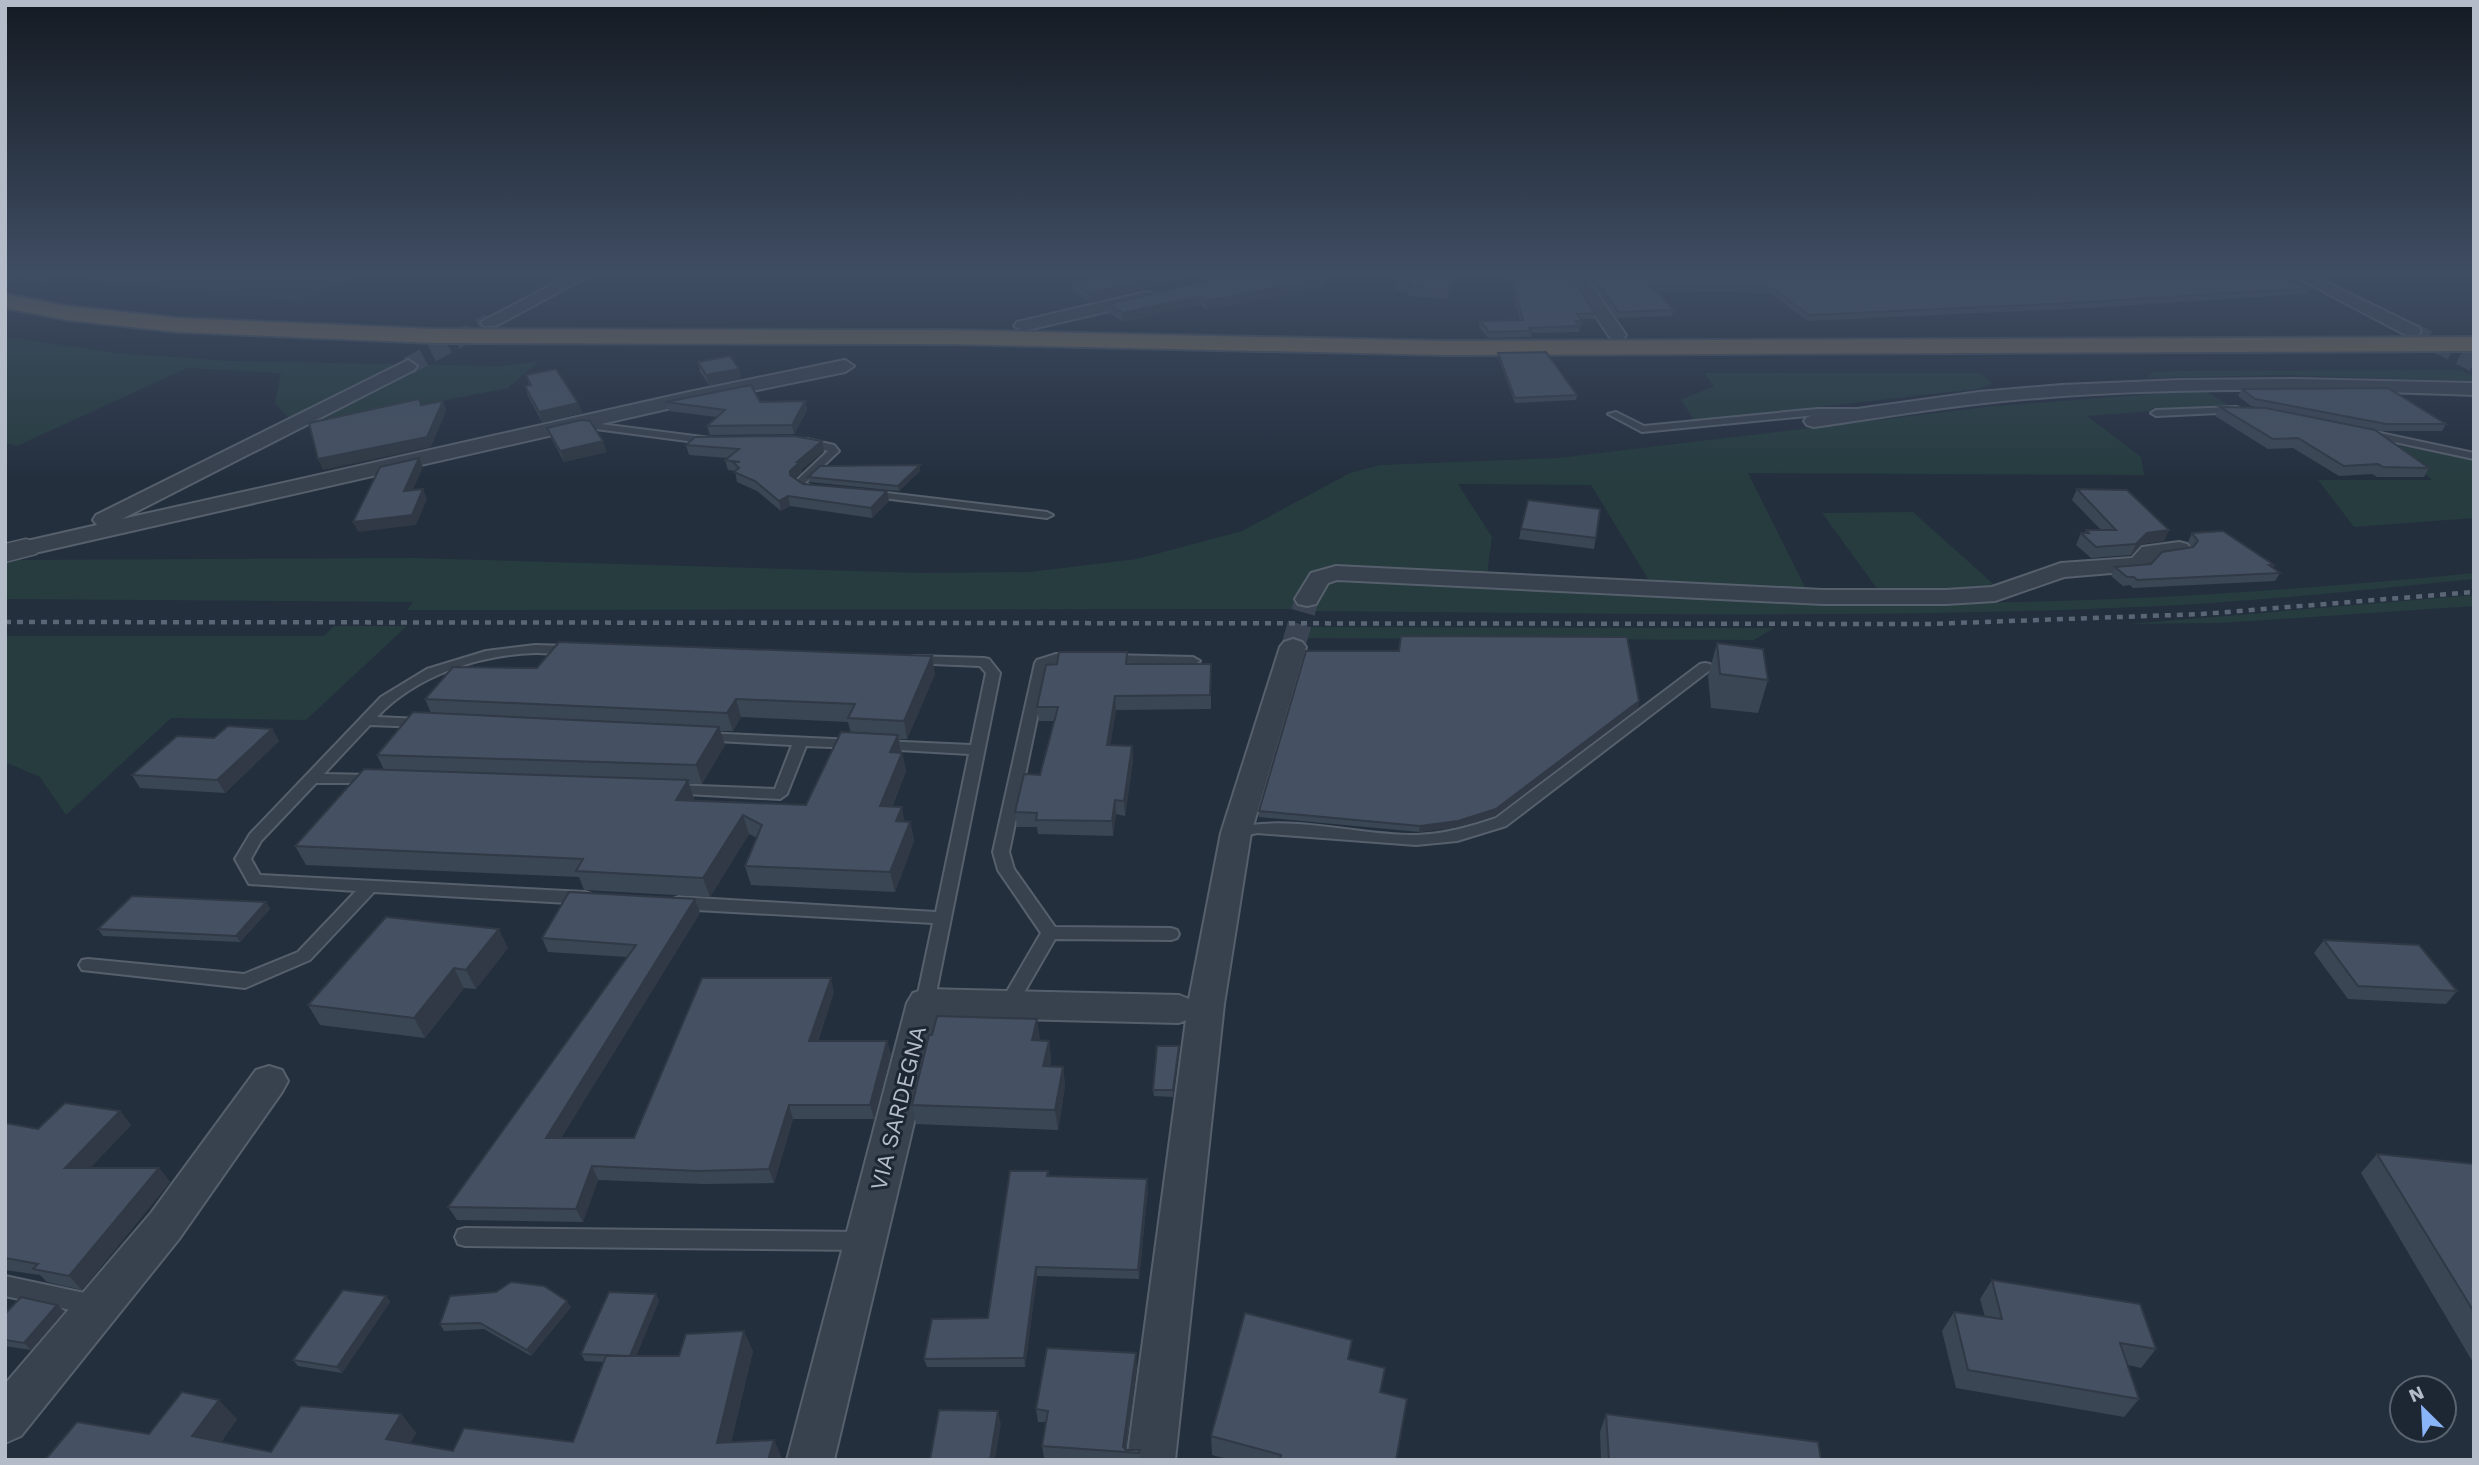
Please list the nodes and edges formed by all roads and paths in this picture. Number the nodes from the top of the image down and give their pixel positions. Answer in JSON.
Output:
{"nodes":[{"id":1,"x":185,"y":342,"type":"edge"},
{"id":2,"x":1190,"y":342,"type":"edge"},
{"id":3,"x":2474,"y":344,"type":"edge"},
{"id":4,"x":2474,"y":360,"type":"edge"},
{"id":5,"x":408,"y":366,"type":"tunnel mouth"},
{"id":6,"x":845,"y":366,"type":"dead end"},
{"id":7,"x":2474,"y":389,"type":"edge"},
{"id":8,"x":1890,"y":411,"type":"junction"},
{"id":9,"x":2250,"y":411,"type":"edge"},
{"id":10,"x":2156,"y":412,"type":"dead end"},
{"id":11,"x":1613,"y":414,"type":"dead end"},
{"id":12,"x":1814,"y":421,"type":"dead end"},
{"id":13,"x":576,"y":424,"type":"junction"},
{"id":14,"x":2354,"y":431,"type":"edge"},
{"id":15,"x":797,"y":440,"type":"edge"},
{"id":16,"x":726,"y":441,"type":"edge"},
{"id":17,"x":2474,"y":456,"type":"edge"},
{"id":18,"x":829,"y":489,"type":"edge"},
{"id":19,"x":855,"y":492,"type":"edge"},
{"id":20,"x":1047,"y":515,"type":"dead end"},
{"id":21,"x":71,"y":538,"type":"junction"},
{"id":22,"x":2179,"y":549,"type":"edge"},
{"id":23,"x":16,"y":551,"type":"edge"},
{"id":24,"x":1307,"y":599,"type":"tunnel mouth"},
{"id":25,"x":1293,"y":647,"type":"tunnel mouth"},
{"id":26,"x":589,"y":650,"type":"edge"},
{"id":27,"x":902,"y":660,"type":"edge"},
{"id":28,"x":1193,"y":661,"type":"edge"},
{"id":29,"x":1705,"y":667,"type":"dead end"},
{"id":30,"x":367,"y":720,"type":"junction"},
{"id":31,"x":435,"y":724,"type":"edge"},
{"id":32,"x":693,"y":736,"type":"edge"},
{"id":33,"x":801,"y":741,"type":"junction"},
{"id":34,"x":978,"y":750,"type":"junction"},
{"id":35,"x":312,"y":778,"type":"junction"},
{"id":36,"x":394,"y":781,"type":"edge"},
{"id":37,"x":656,"y":790,"type":"edge"},
{"id":38,"x":1236,"y":833,"type":"junction"},
{"id":39,"x":370,"y":886,"type":"junction"},
{"id":40,"x":607,"y":899,"type":"edge"},
{"id":41,"x":663,"y":902,"type":"edge"},
{"id":42,"x":942,"y":918,"type":"junction"},
{"id":43,"x":1050,"y":933,"type":"junction"},
{"id":44,"x":1171,"y":934,"type":"dead end"},
{"id":45,"x":88,"y":965,"type":"dead end"},
{"id":46,"x":925,"y":1003,"type":"junction"},
{"id":47,"x":1008,"y":1005,"type":"junction"},
{"id":48,"x":1179,"y":1009,"type":"dead end"},
{"id":49,"x":269,"y":1081,"type":"dead end"},
{"id":50,"x":465,"y":1237,"type":"dead end"},
{"id":51,"x":865,"y":1241,"type":"junction"},
{"id":52,"x":5,"y":1286,"type":"edge"},
{"id":53,"x":99,"y":1306,"type":"junction"},
{"id":54,"x":5,"y":1420,"type":"edge"},
{"id":55,"x":810,"y":1460,"type":"edge"},
{"id":56,"x":1151,"y":1460,"type":"edge"}],
"edges":[{"from":1,"to":4,"type":"highway"},
{"from":2,"to":3,"type":"highway"},
{"from":5,"to":21,"type":"street"},
{"from":6,"to":13,"type":"street"},
{"from":7,"to":8,"type":"street"},
{"from":8,"to":11,"type":"lane"},
{"from":8,"to":12,"type":"street"},
{"from":9,"to":10,"type":"lane"},
{"from":13,"to":16,"type":"lane"},
{"from":13,"to":21,"type":"street"},
{"from":14,"to":17,"type":"lane"},
{"from":15,"to":18,"type":"lane"},
{"from":19,"to":20,"type":"lane"},
{"from":21,"to":23,"type":"street"},
{"from":22,"to":24,"type":"street"},
{"from":25,"to":38,"type":"street"},
{"from":26,"to":30,"type":"lane"},
{"from":27,"to":34,"type":"lane"},
{"from":28,"to":43,"type":"lane"},
{"from":29,"to":38,"type":"lane"},
{"from":30,"to":31,"type":"lane"},
{"from":30,"to":35,"type":"lane"},
{"from":32,"to":33,"type":"lane"},
{"from":33,"to":34,"type":"lane"},
{"from":33,"to":37,"type":"lane"},
{"from":34,"to":42,"type":"lane"},
{"from":35,"to":36,"type":"lane"},
{"from":35,"to":39,"type":"lane"},
{"from":38,"to":56,"type":"street"},
{"from":39,"to":40,"type":"lane"},
{"from":39,"to":45,"type":"lane"},
{"from":41,"to":42,"type":"lane"},
{"from":42,"to":46,"type":"lane"},
{"from":43,"to":44,"type":"lane"},
{"from":43,"to":47,"type":"lane"},
{"from":46,"to":47,"type":"street","name":"VIA SARDEGNA"},
{"from":46,"to":51,"type":"street","name":"VIA SARDEGNA"},
{"from":47,"to":48,"type":"street","name":"VIA SARDEGNA"},
{"from":49,"to":53,"type":"street"},
{"from":50,"to":51,"type":"lane"},
{"from":51,"to":55,"type":"street","name":"VIA SARDEGNA"},
{"from":52,"to":53,"type":"lane"},
{"from":53,"to":54,"type":"street"}]}
